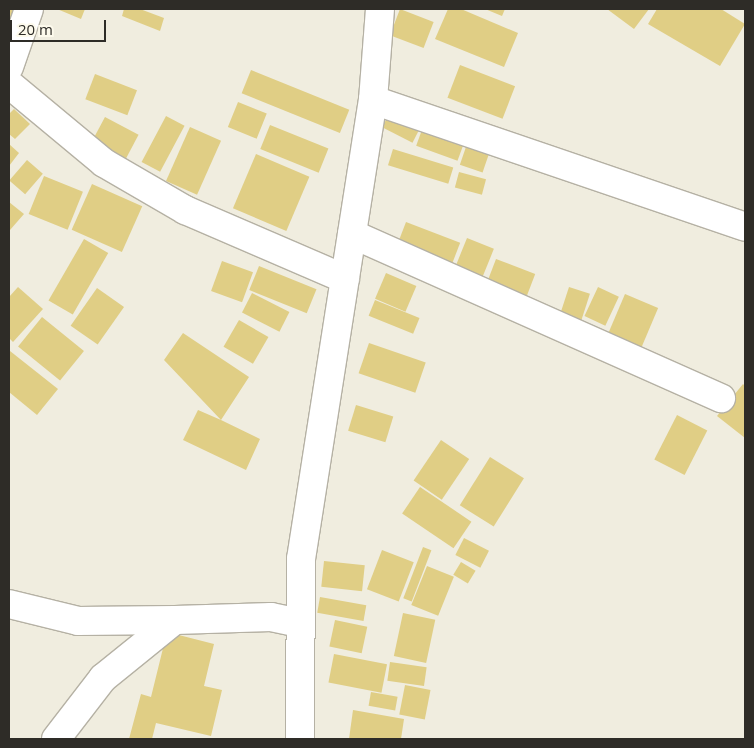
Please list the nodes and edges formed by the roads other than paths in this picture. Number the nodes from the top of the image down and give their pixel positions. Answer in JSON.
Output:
{"nodes":[{"id":1,"x":29,"y":9,"type":"edge"},
{"id":2,"x":380,"y":9,"type":"edge"},
{"id":3,"x":9,"y":67,"type":"edge"},
{"id":4,"x":9,"y":84,"type":"edge"},
{"id":5,"x":373,"y":100,"type":"junction"},
{"id":6,"x":745,"y":227,"type":"edge"},
{"id":7,"x":352,"y":234,"type":"junction"},
{"id":8,"x":345,"y":279,"type":"junction"},
{"id":9,"x":721,"y":398,"type":"dead end"},
{"id":10,"x":9,"y":604,"type":"edge"},
{"id":11,"x":175,"y":620,"type":"junction"},
{"id":12,"x":299,"y":623,"type":"junction"},
{"id":13,"x":56,"y":739,"type":"edge"},
{"id":14,"x":300,"y":739,"type":"edge"}],
"edges":[{"from":1,"to":3,"type":"street"},
{"from":2,"to":5,"type":"street"},
{"from":4,"to":8,"type":"street"},
{"from":5,"to":6,"type":"street"},
{"from":5,"to":7,"type":"street"},
{"from":7,"to":8,"type":"street"},
{"from":7,"to":9,"type":"street"},
{"from":8,"to":12,"type":"street"},
{"from":10,"to":11,"type":"street"},
{"from":11,"to":12,"type":"street"},
{"from":11,"to":13,"type":"street"},
{"from":12,"to":14,"type":"street"}]}
